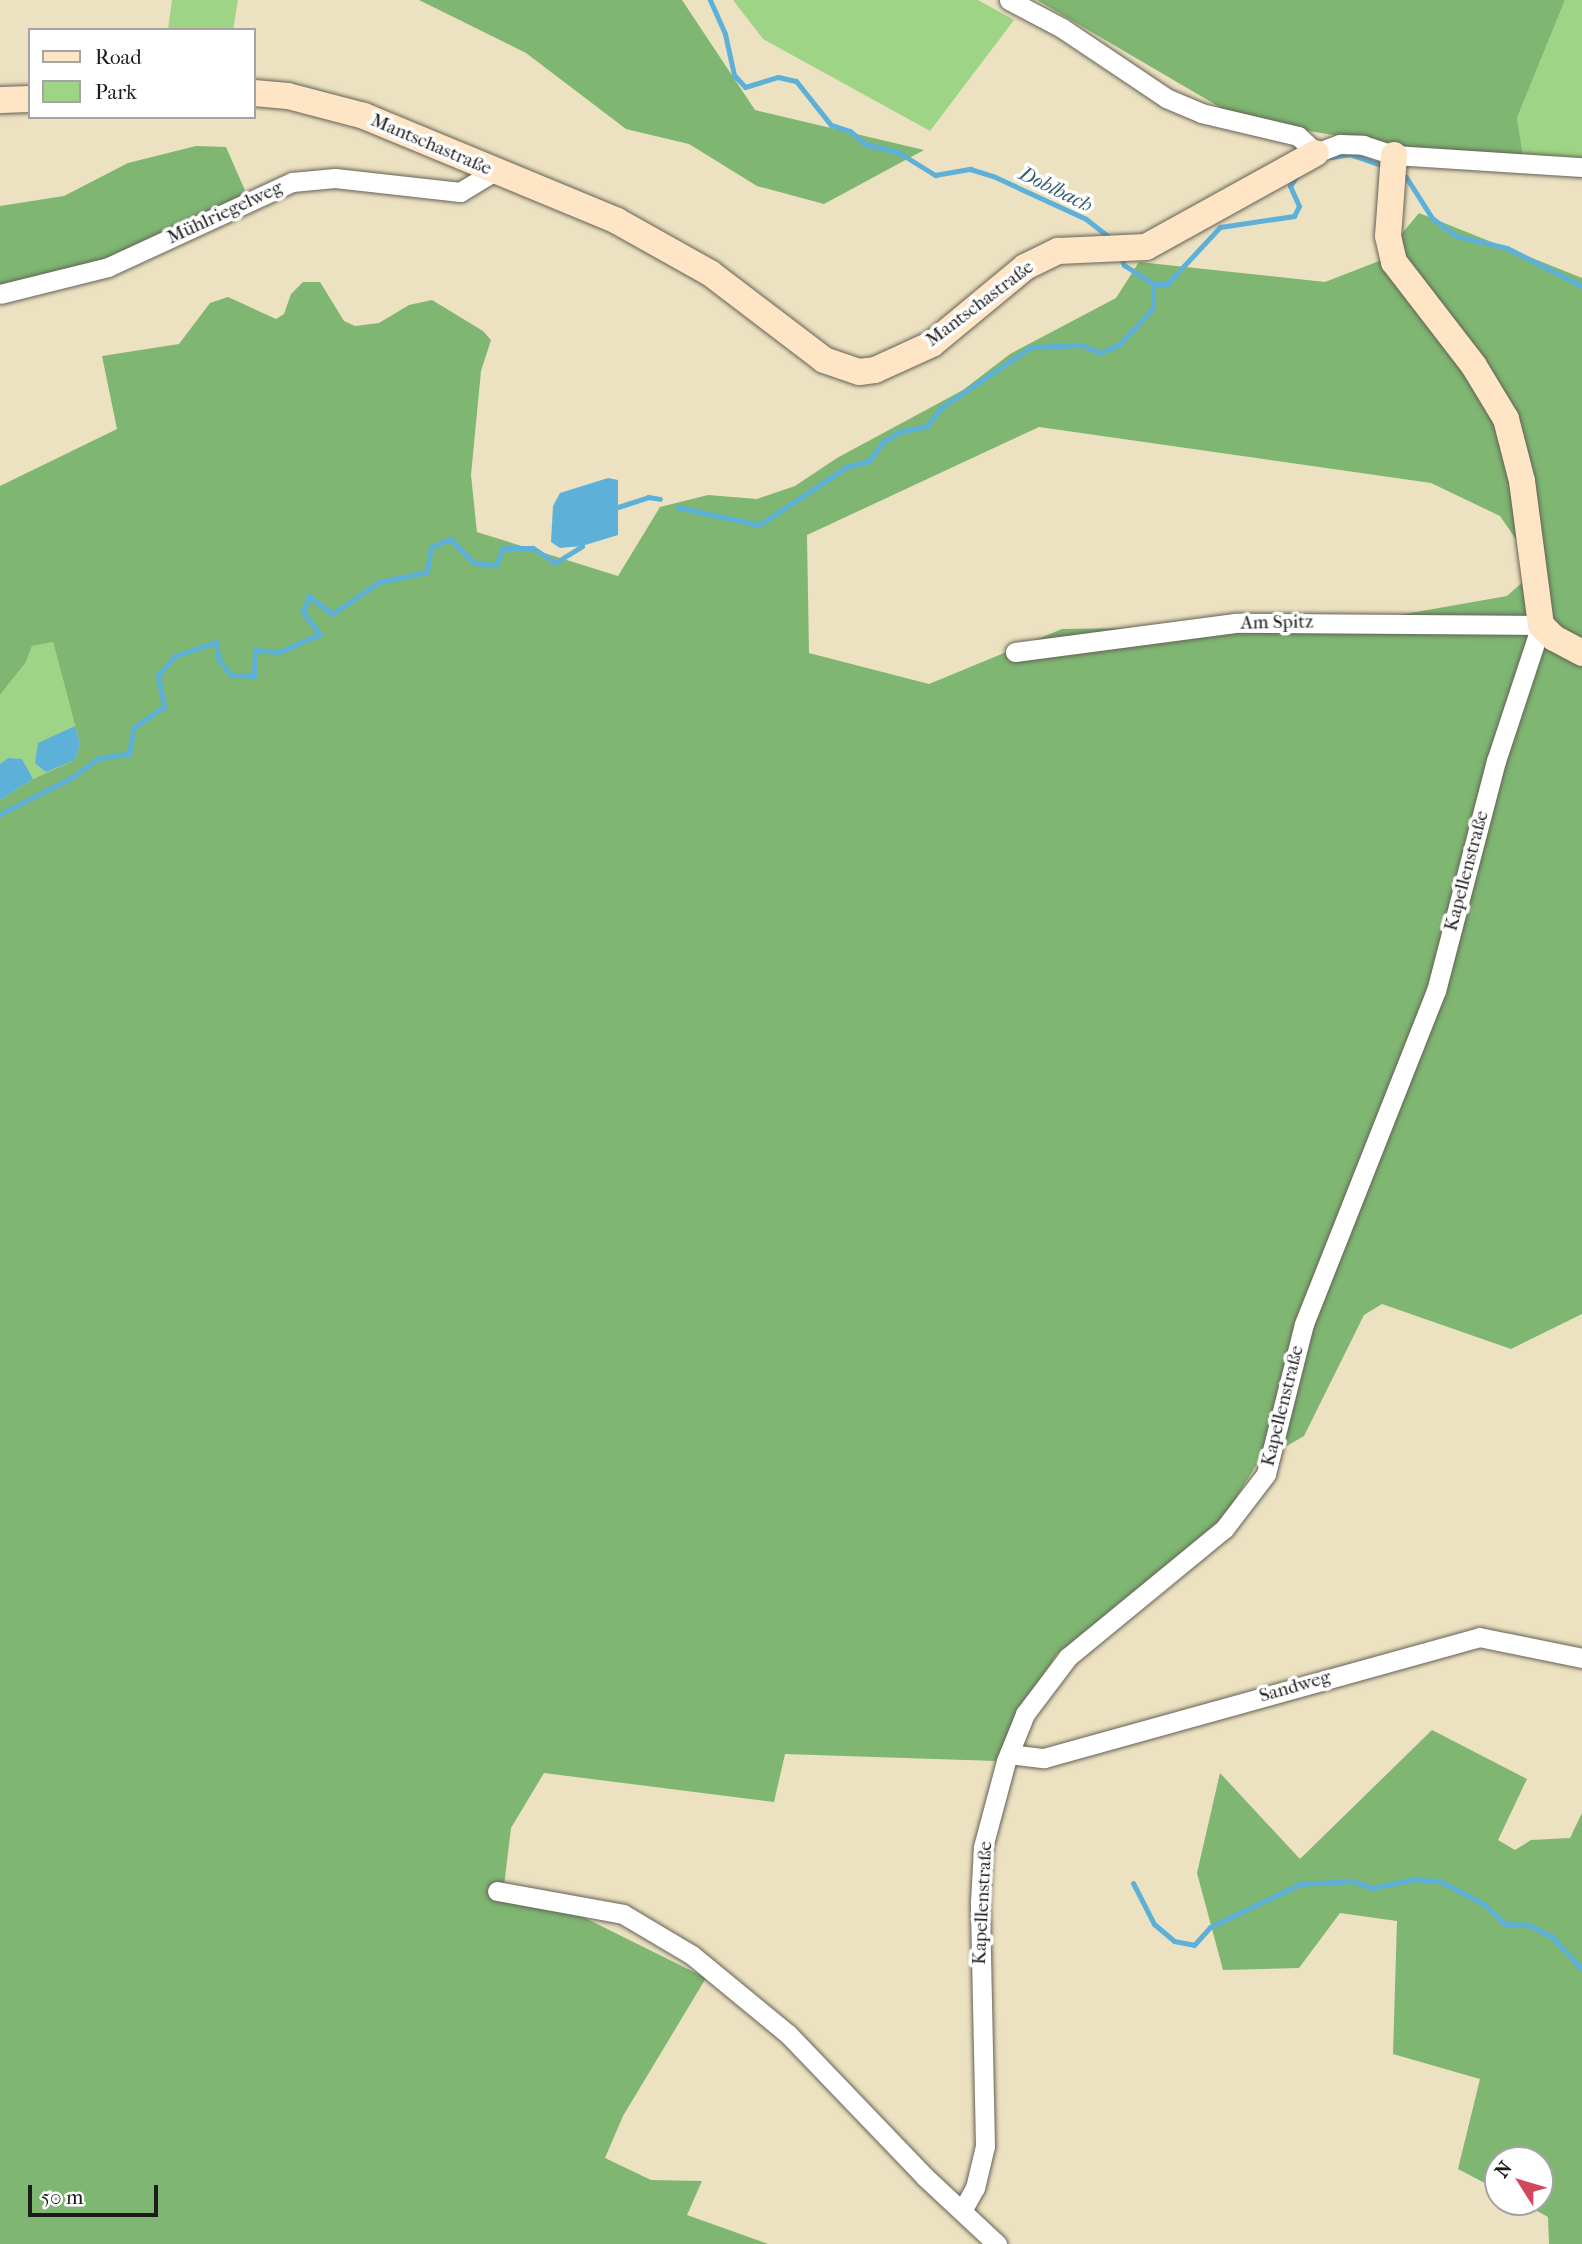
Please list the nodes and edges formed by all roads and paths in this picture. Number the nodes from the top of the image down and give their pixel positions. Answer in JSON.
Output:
{"nodes":[{"id":1,"x":1009,"y":0,"type":"edge"},
{"id":2,"x":256,"y":93,"type":"edge"},
{"id":3,"x":28,"y":99,"type":"edge"},
{"id":4,"x":0,"y":100,"type":"edge"},
{"id":5,"x":1316,"y":153,"type":"junction"},
{"id":6,"x":1394,"y":155,"type":"junction"},
{"id":7,"x":1582,"y":167,"type":"edge"},
{"id":8,"x":493,"y":172,"type":"junction"},
{"id":9,"x":0,"y":294,"type":"edge"},
{"id":10,"x":1541,"y":625,"type":"junction"},
{"id":11,"x":1015,"y":652,"type":"dead end"},
{"id":12,"x":1582,"y":653,"type":"edge"},
{"id":13,"x":1582,"y":1658,"type":"edge"},
{"id":14,"x":1009,"y":1754,"type":"junction"},
{"id":15,"x":497,"y":1891,"type":"dead end"},
{"id":16,"x":962,"y":2211,"type":"junction"},
{"id":17,"x":997,"y":2244,"type":"edge"}],
"edges":[{"from":1,"to":5,"type":"street"},
{"from":2,"to":8,"type":"street","name":"Mantschastraße"},
{"from":3,"to":4,"type":"street"},
{"from":5,"to":6,"type":"street","name":"Mantschastraße"},
{"from":5,"to":8,"type":"street","name":"Mantschastraße"},
{"from":6,"to":7,"type":"street","name":"Mantschastraße"},
{"from":6,"to":10,"type":"street","name":"Kapellenstraße"},
{"from":8,"to":9,"type":"street","name":"Mühlriegelweg"},
{"from":10,"to":11,"type":"street","name":"Am Spitz"},
{"from":10,"to":12,"type":"street"},
{"from":10,"to":14,"type":"street","name":"Kapellenstraße"},
{"from":13,"to":14,"type":"street","name":"Sandweg"},
{"from":14,"to":16,"type":"street","name":"Kapellenstraße"},
{"from":15,"to":16,"type":"street"},
{"from":16,"to":17,"type":"street"}]}
